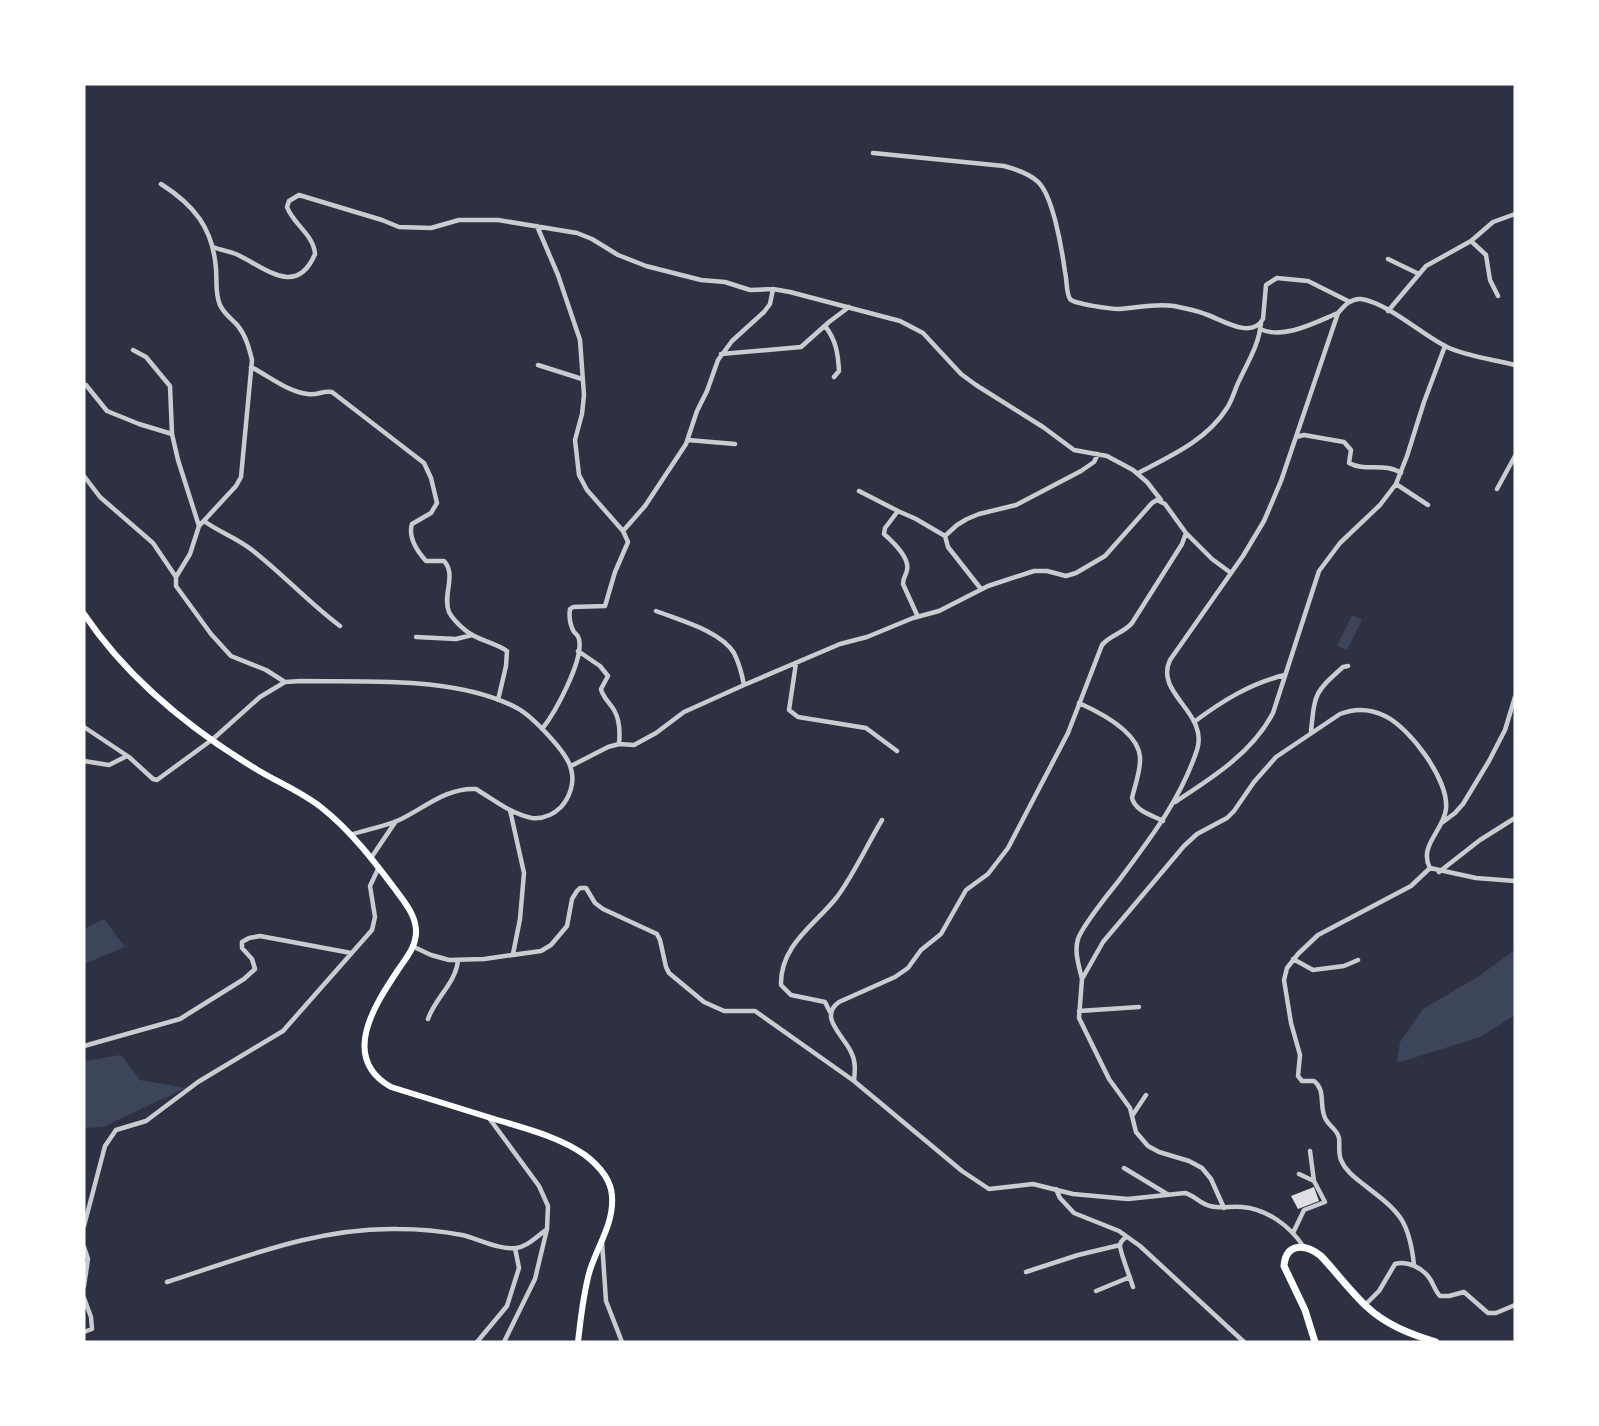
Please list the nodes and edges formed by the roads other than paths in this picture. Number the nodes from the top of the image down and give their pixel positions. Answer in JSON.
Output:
{"nodes":[{"id":1,"x":873,"y":153,"type":"dead end"},
{"id":2,"x":161,"y":184,"type":"dead end"},
{"id":3,"x":1515,"y":214,"type":"edge"},
{"id":4,"x":537,"y":226,"type":"junction"},
{"id":5,"x":1471,"y":241,"type":"junction"},
{"id":6,"x":213,"y":248,"type":"junction"},
{"id":7,"x":1388,"y":259,"type":"dead end"},
{"id":8,"x":1419,"y":274,"type":"junction"},
{"id":9,"x":773,"y":289,"type":"junction"},
{"id":10,"x":1498,"y":296,"type":"dead end"},
{"id":11,"x":1350,"y":302,"type":"junction"},
{"id":12,"x":849,"y":308,"type":"junction"},
{"id":13,"x":1388,"y":311,"type":"junction"},
{"id":14,"x":1338,"y":313,"type":"junction"},
{"id":15,"x":1261,"y":322,"type":"junction"},
{"id":16,"x":825,"y":326,"type":"junction"},
{"id":17,"x":1260,"y":329,"type":"junction"},
{"id":18,"x":1445,"y":346,"type":"junction"},
{"id":19,"x":133,"y":350,"type":"dead end"},
{"id":20,"x":721,"y":354,"type":"junction"},
{"id":21,"x":538,"y":365,"type":"dead end"},
{"id":22,"x":1515,"y":365,"type":"edge"},
{"id":23,"x":251,"y":368,"type":"junction"},
{"id":24,"x":834,"y":377,"type":"dead end"},
{"id":25,"x":582,"y":379,"type":"junction"},
{"id":26,"x":87,"y":385,"type":"dead end"},
{"id":27,"x":172,"y":434,"type":"junction"},
{"id":28,"x":1296,"y":437,"type":"junction"},
{"id":29,"x":688,"y":440,"type":"junction"},
{"id":30,"x":735,"y":444,"type":"dead end"},
{"id":31,"x":1098,"y":454,"type":"junction"},
{"id":32,"x":1515,"y":456,"type":"edge"},
{"id":33,"x":1401,"y":472,"type":"junction"},
{"id":34,"x":1138,"y":473,"type":"junction"},
{"id":35,"x":84,"y":476,"type":"edge"},
{"id":36,"x":1396,"y":484,"type":"junction"},
{"id":37,"x":1497,"y":489,"type":"dead end"},
{"id":38,"x":859,"y":491,"type":"dead end"},
{"id":39,"x":1161,"y":500,"type":"junction"},
{"id":40,"x":1428,"y":504,"type":"dead end"},
{"id":41,"x":898,"y":511,"type":"junction"},
{"id":42,"x":204,"y":521,"type":"junction"},
{"id":43,"x":200,"y":526,"type":"junction"},
{"id":44,"x":623,"y":531,"type":"junction"},
{"id":45,"x":1186,"y":533,"type":"junction"},
{"id":46,"x":945,"y":536,"type":"junction"},
{"id":47,"x":1231,"y":573,"type":"junction"},
{"id":48,"x":176,"y":577,"type":"junction"},
{"id":49,"x":981,"y":589,"type":"junction"},
{"id":50,"x":656,"y":611,"type":"dead end"},
{"id":51,"x":84,"y":614,"type":"edge"},
{"id":52,"x":918,"y":617,"type":"junction"},
{"id":53,"x":340,"y":626,"type":"dead end"},
{"id":54,"x":472,"y":635,"type":"junction"},
{"id":55,"x":416,"y":637,"type":"dead end"},
{"id":56,"x":578,"y":651,"type":"junction"},
{"id":57,"x":796,"y":663,"type":"junction"},
{"id":58,"x":1348,"y":666,"type":"dead end"},
{"id":59,"x":1285,"y":675,"type":"junction"},
{"id":60,"x":285,"y":682,"type":"junction"},
{"id":61,"x":744,"y":685,"type":"junction"},
{"id":62,"x":1515,"y":697,"type":"edge"},
{"id":63,"x":498,"y":700,"type":"junction"},
{"id":64,"x":1079,"y":703,"type":"junction"},
{"id":65,"x":1194,"y":722,"type":"junction"},
{"id":66,"x":84,"y":727,"type":"edge"},
{"id":67,"x":542,"y":729,"type":"junction"},
{"id":68,"x":1311,"y":732,"type":"junction"},
{"id":69,"x":213,"y":739,"type":"junction"},
{"id":70,"x":619,"y":744,"type":"junction"},
{"id":71,"x":897,"y":751,"type":"dead end"},
{"id":72,"x":127,"y":756,"type":"junction"},
{"id":73,"x":84,"y":760,"type":"edge"},
{"id":74,"x":571,"y":766,"type":"junction"},
{"id":75,"x":1174,"y":803,"type":"junction"},
{"id":76,"x":510,"y":810,"type":"junction"},
{"id":77,"x":1515,"y":818,"type":"edge"},
{"id":78,"x":882,"y":820,"type":"dead end"},
{"id":79,"x":396,"y":821,"type":"junction"},
{"id":80,"x":1163,"y":821,"type":"junction"},
{"id":81,"x":1443,"y":822,"type":"junction"},
{"id":82,"x":350,"y":835,"type":"junction"},
{"id":83,"x":371,"y":858,"type":"junction"},
{"id":84,"x":379,"y":867,"type":"junction"},
{"id":85,"x":1430,"y":868,"type":"junction"},
{"id":86,"x":1439,"y":872,"type":"junction"},
{"id":87,"x":1515,"y":881,"type":"edge"},
{"id":88,"x":414,"y":947,"type":"junction"},
{"id":89,"x":351,"y":953,"type":"junction"},
{"id":90,"x":513,"y":954,"type":"junction"},
{"id":91,"x":1293,"y":959,"type":"junction"},
{"id":92,"x":458,"y":960,"type":"junction"},
{"id":93,"x":1358,"y":960,"type":"dead end"},
{"id":94,"x":1082,"y":980,"type":"junction"},
{"id":95,"x":1139,"y":1007,"type":"dead end"},
{"id":96,"x":1079,"y":1011,"type":"junction"},
{"id":97,"x":831,"y":1012,"type":"junction"},
{"id":98,"x":428,"y":1019,"type":"dead end"},
{"id":99,"x":84,"y":1046,"type":"edge"},
{"id":100,"x":854,"y":1081,"type":"junction"},
{"id":101,"x":1146,"y":1095,"type":"dead end"},
{"id":102,"x":1132,"y":1116,"type":"junction"},
{"id":103,"x":489,"y":1118,"type":"junction"},
{"id":104,"x":1310,"y":1151,"type":"dead end"},
{"id":105,"x":1124,"y":1168,"type":"dead end"},
{"id":106,"x":1299,"y":1174,"type":"dead end"},
{"id":107,"x":1314,"y":1182,"type":"junction"},
{"id":108,"x":1056,"y":1189,"type":"junction"},
{"id":109,"x":1167,"y":1194,"type":"junction"},
{"id":110,"x":1224,"y":1208,"type":"junction"},
{"id":111,"x":84,"y":1226,"type":"edge"},
{"id":112,"x":547,"y":1229,"type":"junction"},
{"id":113,"x":1293,"y":1233,"type":"junction"},
{"id":114,"x":1126,"y":1237,"type":"junction"},
{"id":115,"x":602,"y":1242,"type":"junction"},
{"id":116,"x":1120,"y":1245,"type":"junction"},
{"id":117,"x":1303,"y":1246,"type":"junction"},
{"id":118,"x":84,"y":1247,"type":"edge"},
{"id":119,"x":515,"y":1248,"type":"junction"},
{"id":120,"x":1414,"y":1265,"type":"junction"},
{"id":121,"x":1026,"y":1272,"type":"dead end"},
{"id":122,"x":1130,"y":1277,"type":"junction"},
{"id":123,"x":167,"y":1282,"type":"dead end"},
{"id":124,"x":84,"y":1286,"type":"edge"},
{"id":125,"x":1133,"y":1287,"type":"dead end"},
{"id":126,"x":1096,"y":1291,"type":"dead end"},
{"id":127,"x":84,"y":1298,"type":"edge"},
{"id":128,"x":1365,"y":1305,"type":"junction"},
{"id":129,"x":1515,"y":1305,"type":"edge"},
{"id":130,"x":84,"y":1332,"type":"edge"},
{"id":131,"x":477,"y":1342,"type":"edge"},
{"id":132,"x":504,"y":1342,"type":"edge"},
{"id":133,"x":578,"y":1342,"type":"edge"},
{"id":134,"x":622,"y":1342,"type":"edge"},
{"id":135,"x":1244,"y":1342,"type":"edge"},
{"id":136,"x":1315,"y":1342,"type":"edge"},
{"id":137,"x":1436,"y":1342,"type":"edge"}],
"edges":[{"from":1,"to":15,"type":"street"},
{"from":2,"to":6,"type":"street"},
{"from":3,"to":5,"type":"street"},
{"from":4,"to":6,"type":"street"},
{"from":4,"to":9,"type":"street"},
{"from":4,"to":25,"type":"street"},
{"from":5,"to":8,"type":"street"},
{"from":5,"to":10,"type":"street"},
{"from":6,"to":23,"type":"street"},
{"from":7,"to":8,"type":"street"},
{"from":8,"to":13,"type":"street"},
{"from":9,"to":12,"type":"street"},
{"from":9,"to":20,"type":"street"},
{"from":11,"to":13,"type":"street"},
{"from":11,"to":14,"type":"street"},
{"from":11,"to":15,"type":"street"},
{"from":12,"to":16,"type":"street"},
{"from":12,"to":31,"type":"street"},
{"from":13,"to":18,"type":"street"},
{"from":14,"to":17,"type":"street"},
{"from":14,"to":28,"type":"street"},
{"from":15,"to":17,"type":"street"},
{"from":16,"to":20,"type":"street"},
{"from":16,"to":24,"type":"street"},
{"from":17,"to":34,"type":"street"},
{"from":18,"to":22,"type":"street"},
{"from":18,"to":33,"type":"street"},
{"from":19,"to":27,"type":"street"},
{"from":20,"to":29,"type":"street"},
{"from":21,"to":25,"type":"street"},
{"from":23,"to":42,"type":"street"},
{"from":23,"to":54,"type":"street"},
{"from":25,"to":44,"type":"street"},
{"from":26,"to":27,"type":"street"},
{"from":27,"to":43,"type":"street"},
{"from":28,"to":33,"type":"street"},
{"from":28,"to":47,"type":"street"},
{"from":29,"to":30,"type":"street"},
{"from":29,"to":44,"type":"street"},
{"from":31,"to":34,"type":"street"},
{"from":31,"to":46,"type":"street"},
{"from":32,"to":37,"type":"street"},
{"from":33,"to":36,"type":"street"},
{"from":34,"to":39,"type":"street"},
{"from":35,"to":48,"type":"street"},
{"from":36,"to":40,"type":"street"},
{"from":36,"to":59,"type":"street"},
{"from":38,"to":41,"type":"street"},
{"from":39,"to":45,"type":"street"},
{"from":39,"to":49,"type":"street"},
{"from":41,"to":46,"type":"street"},
{"from":41,"to":52,"type":"street"},
{"from":42,"to":43,"type":"street"},
{"from":42,"to":53,"type":"street"},
{"from":43,"to":48,"type":"street"},
{"from":44,"to":56,"type":"street"},
{"from":45,"to":47,"type":"street"},
{"from":45,"to":64,"type":"street"},
{"from":46,"to":49,"type":"street"},
{"from":47,"to":65,"type":"street"},
{"from":48,"to":60,"type":"street"},
{"from":49,"to":52,"type":"street"},
{"from":50,"to":61,"type":"street"},
{"from":51,"to":69,"type":"main road"},
{"from":52,"to":57,"type":"street"},
{"from":54,"to":55,"type":"street"},
{"from":54,"to":63,"type":"street"},
{"from":56,"to":67,"type":"street"},
{"from":56,"to":70,"type":"street"},
{"from":57,"to":61,"type":"street"},
{"from":57,"to":71,"type":"street"},
{"from":58,"to":68,"type":"street"},
{"from":59,"to":65,"type":"street"},
{"from":59,"to":75,"type":"street"},
{"from":60,"to":63,"type":"street"},
{"from":60,"to":69,"type":"street"},
{"from":61,"to":70,"type":"street"},
{"from":62,"to":81,"type":"street"},
{"from":63,"to":67,"type":"street"},
{"from":64,"to":80,"type":"street"},
{"from":64,"to":97,"type":"street"},
{"from":65,"to":75,"type":"street"},
{"from":66,"to":72,"type":"street"},
{"from":67,"to":74,"type":"street"},
{"from":68,"to":81,"type":"street"},
{"from":68,"to":94,"type":"street"},
{"from":69,"to":72,"type":"street"},
{"from":69,"to":82,"type":"main road"},
{"from":70,"to":74,"type":"street"},
{"from":72,"to":73,"type":"street"},
{"from":74,"to":76,"type":"street"},
{"from":75,"to":80,"type":"street"},
{"from":76,"to":79,"type":"street"},
{"from":76,"to":90,"type":"street"},
{"from":77,"to":86,"type":"street"},
{"from":78,"to":97,"type":"street"},
{"from":79,"to":82,"type":"street"},
{"from":79,"to":83,"type":"street"},
{"from":80,"to":94,"type":"street"},
{"from":81,"to":85,"type":"street"},
{"from":82,"to":83,"type":"main road"},
{"from":83,"to":84,"type":"main road"},
{"from":84,"to":88,"type":"main road"},
{"from":84,"to":89,"type":"street"},
{"from":85,"to":86,"type":"street"},
{"from":85,"to":91,"type":"street"},
{"from":86,"to":87,"type":"street"},
{"from":88,"to":92,"type":"street"},
{"from":88,"to":103,"type":"main road"},
{"from":89,"to":99,"type":"street"},
{"from":89,"to":111,"type":"street"},
{"from":90,"to":92,"type":"street"},
{"from":90,"to":100,"type":"street"},
{"from":91,"to":93,"type":"street"},
{"from":91,"to":120,"type":"street"},
{"from":92,"to":98,"type":"street"},
{"from":94,"to":96,"type":"street"},
{"from":95,"to":96,"type":"street"},
{"from":96,"to":102,"type":"street"},
{"from":97,"to":100,"type":"street"},
{"from":100,"to":108,"type":"street"},
{"from":101,"to":102,"type":"street"},
{"from":102,"to":110,"type":"street"},
{"from":103,"to":112,"type":"street"},
{"from":103,"to":115,"type":"main road"},
{"from":104,"to":107,"type":"street"},
{"from":105,"to":109,"type":"street"},
{"from":106,"to":107,"type":"street"},
{"from":107,"to":113,"type":"street"},
{"from":108,"to":109,"type":"street"},
{"from":108,"to":114,"type":"street"},
{"from":109,"to":110,"type":"street"},
{"from":110,"to":113,"type":"street"},
{"from":112,"to":119,"type":"street"},
{"from":112,"to":132,"type":"street"},
{"from":113,"to":117,"type":"street"},
{"from":114,"to":116,"type":"street"},
{"from":114,"to":135,"type":"street"},
{"from":115,"to":133,"type":"main road"},
{"from":115,"to":134,"type":"street"},
{"from":116,"to":121,"type":"street"},
{"from":116,"to":122,"type":"street"},
{"from":117,"to":128,"type":"main road"},
{"from":117,"to":136,"type":"main road"},
{"from":118,"to":124,"type":"street"},
{"from":119,"to":123,"type":"street"},
{"from":119,"to":131,"type":"street"},
{"from":120,"to":128,"type":"street"},
{"from":120,"to":129,"type":"street"},
{"from":122,"to":125,"type":"street"},
{"from":122,"to":126,"type":"street"},
{"from":127,"to":130,"type":"street"},
{"from":128,"to":137,"type":"main road"}]}
